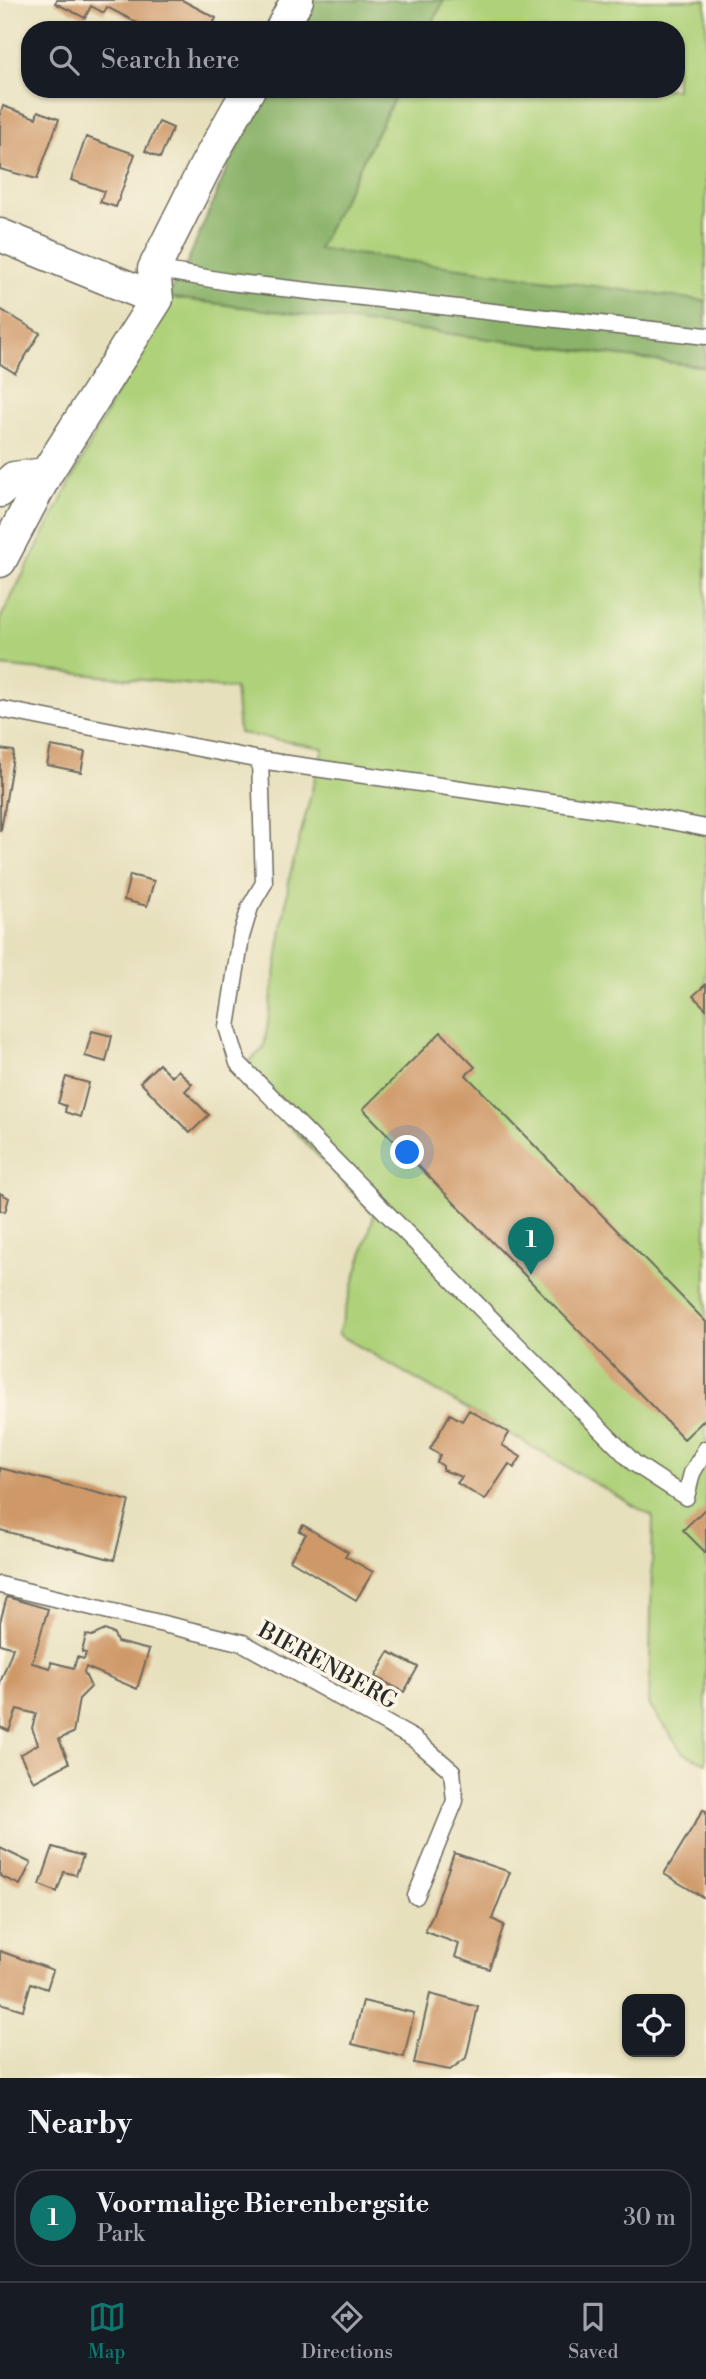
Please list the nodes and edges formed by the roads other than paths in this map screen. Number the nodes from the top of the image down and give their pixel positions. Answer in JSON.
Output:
{"nodes":[{"id":1,"x":244,"y":98,"type":"edge"},
{"id":2,"x":0,"y":235,"type":"edge"},
{"id":3,"x":156,"y":284,"type":"junction"},
{"id":4,"x":706,"y":336,"type":"edge"},
{"id":5,"x":46,"y":474,"type":"junction"},
{"id":6,"x":0,"y":491,"type":"edge"},
{"id":7,"x":0,"y":561,"type":"edge"},
{"id":8,"x":0,"y":709,"type":"edge"},
{"id":9,"x":260,"y":760,"type":"junction"},
{"id":10,"x":706,"y":828,"type":"edge"},
{"id":11,"x":706,"y":1449,"type":"edge"},
{"id":12,"x":0,"y":1585,"type":"edge"},
{"id":13,"x":416,"y":1896,"type":"dead end"}],
"edges":[{"from":1,"to":3,"type":"street"},
{"from":2,"to":3,"type":"street"},
{"from":3,"to":4,"type":"lane"},
{"from":3,"to":5,"type":"street"},
{"from":5,"to":6,"type":"street"},
{"from":5,"to":7,"type":"street"},
{"from":8,"to":9,"type":"lane"},
{"from":9,"to":10,"type":"lane"},
{"from":9,"to":11,"type":"lane"},
{"from":12,"to":13,"type":"lane","name":"BIERENBERG"}]}
